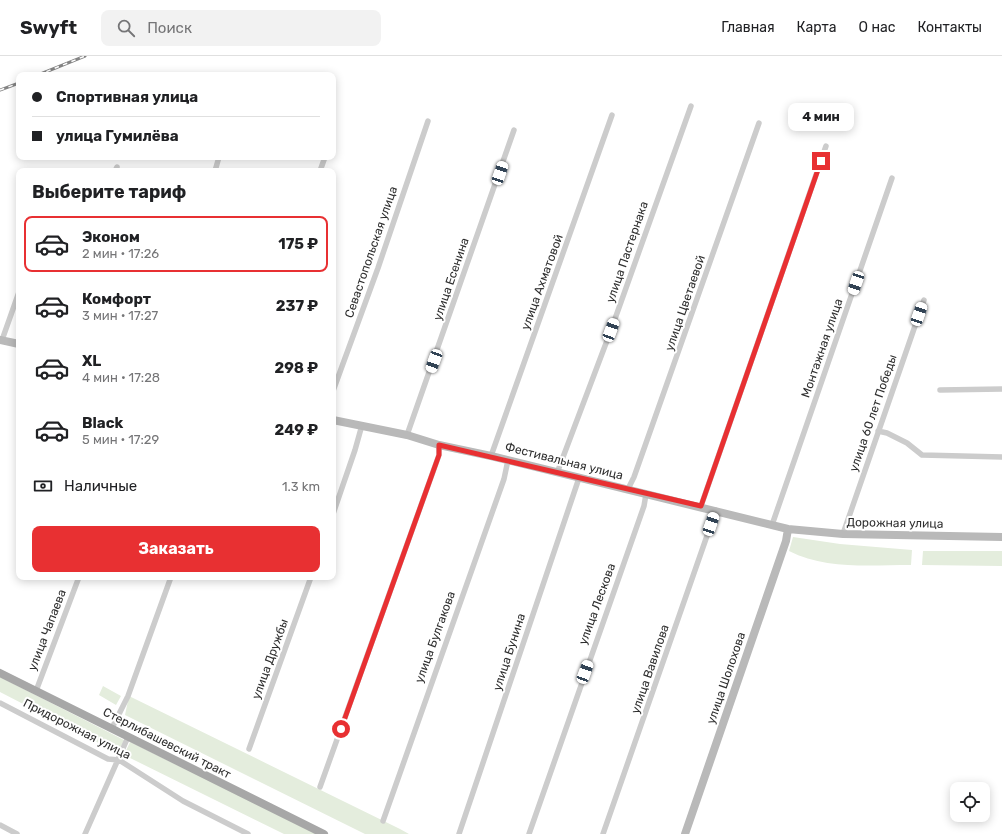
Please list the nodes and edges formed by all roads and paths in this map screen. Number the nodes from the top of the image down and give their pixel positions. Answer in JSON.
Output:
{"nodes":[{"id":1,"x":691,"y":106,"type":"dead end"},
{"id":2,"x":612,"y":116,"type":"dead end"},
{"id":3,"x":428,"y":121,"type":"dead end"},
{"id":4,"x":759,"y":123,"type":"dead end"},
{"id":5,"x":514,"y":130,"type":"dead end"},
{"id":6,"x":826,"y":146,"type":"dead end"},
{"id":7,"x":892,"y":178,"type":"dead end"},
{"id":8,"x":16,"y":300,"type":"edge"},
{"id":9,"x":924,"y":300,"type":"dead end"},
{"id":10,"x":1,"y":340,"type":"edge"},
{"id":11,"x":16,"y":343,"type":"edge"},
{"id":12,"x":336,"y":383,"type":"edge"},
{"id":13,"x":1002,"y":389,"type":"edge"},
{"id":14,"x":940,"y":390,"type":"dead end"},
{"id":15,"x":336,"y":421,"type":"edge"},
{"id":16,"x":362,"y":425,"type":"junction"},
{"id":17,"x":878,"y":431,"type":"junction"},
{"id":18,"x":407,"y":436,"type":"junction"},
{"id":19,"x":439,"y":445,"type":"junction"},
{"id":20,"x":491,"y":456,"type":"junction"},
{"id":21,"x":1002,"y":458,"type":"edge"},
{"id":22,"x":508,"y":460,"type":"junction"},
{"id":23,"x":557,"y":473,"type":"junction"},
{"id":24,"x":579,"y":478,"type":"junction"},
{"id":25,"x":628,"y":489,"type":"junction"},
{"id":26,"x":646,"y":494,"type":"junction"},
{"id":27,"x":336,"y":505,"type":"edge"},
{"id":28,"x":701,"y":506,"type":"junction"},
{"id":29,"x":716,"y":510,"type":"junction"},
{"id":30,"x":772,"y":525,"type":"junction"},
{"id":31,"x":788,"y":529,"type":"junction"},
{"id":32,"x":843,"y":534,"type":"junction"},
{"id":33,"x":1002,"y":537,"type":"edge"},
{"id":34,"x":78,"y":580,"type":"edge"},
{"id":35,"x":170,"y":580,"type":"edge"},
{"id":36,"x":310,"y":580,"type":"edge"},
{"id":37,"x":0,"y":673,"type":"edge"},
{"id":38,"x":36,"y":691,"type":"junction"},
{"id":39,"x":0,"y":703,"type":"edge"},
{"id":40,"x":112,"y":728,"type":"junction"},
{"id":41,"x":128,"y":737,"type":"junction"},
{"id":42,"x":249,"y":749,"type":"dead end"},
{"id":43,"x":119,"y":760,"type":"junction"},
{"id":44,"x":320,"y":787,"type":"dead end"},
{"id":45,"x":383,"y":821,"type":"dead end"},
{"id":46,"x":0,"y":825,"type":"edge"},
{"id":47,"x":17,"y":834,"type":"edge"},
{"id":48,"x":85,"y":834,"type":"edge"},
{"id":49,"x":248,"y":834,"type":"edge"},
{"id":50,"x":324,"y":834,"type":"edge"},
{"id":51,"x":459,"y":834,"type":"edge"},
{"id":52,"x":528,"y":834,"type":"edge"},
{"id":53,"x":603,"y":834,"type":"edge"},
{"id":54,"x":685,"y":834,"type":"edge"}],
"edges":[{"from":1,"to":23,"type":"street","name":"улица Пастернака"},
{"from":2,"to":20,"type":"street","name":"улица Ахматовой"},
{"from":3,"to":12,"type":"street","name":"Севастопольская улица"},
{"from":4,"to":25,"type":"street","name":"улица Цветаевой"},
{"from":5,"to":18,"type":"street","name":"улица Есенина"},
{"from":6,"to":28,"type":"street"},
{"from":7,"to":30,"type":"street","name":"Монтажная улица"},
{"from":8,"to":10,"type":"street"},
{"from":9,"to":17,"type":"street","name":"улица 60 лет Победы"},
{"from":10,"to":11,"type":"street"},
{"from":13,"to":14,"type":"street"},
{"from":15,"to":16,"type":"street","name":"Фестивальная улица"},
{"from":16,"to":18,"type":"street","name":"Фестивальная улица"},
{"from":16,"to":27,"type":"street"},
{"from":17,"to":21,"type":"street"},
{"from":17,"to":32,"type":"street","name":"улица 60 лет Победы"},
{"from":18,"to":19,"type":"street","name":"Фестивальная улица"},
{"from":19,"to":20,"type":"street","name":"Фестивальная улица"},
{"from":19,"to":44,"type":"street"},
{"from":20,"to":22,"type":"street","name":"Фестивальная улица"},
{"from":22,"to":23,"type":"street","name":"Фестивальная улица"},
{"from":22,"to":45,"type":"street","name":"улица Булгакова"},
{"from":23,"to":24,"type":"street","name":"Фестивальная улица"},
{"from":24,"to":25,"type":"street","name":"Фестивальная улица"},
{"from":24,"to":51,"type":"street","name":"улица Бунина"},
{"from":25,"to":26,"type":"street","name":"Фестивальная улица"},
{"from":26,"to":28,"type":"street","name":"Фестивальная улица"},
{"from":26,"to":52,"type":"street","name":"улица Лескова"},
{"from":28,"to":29,"type":"street","name":"Фестивальная улица"},
{"from":29,"to":30,"type":"street","name":"Фестивальная улица"},
{"from":29,"to":53,"type":"street","name":"улица Вавилова"},
{"from":30,"to":31,"type":"street","name":"Фестивальная улица"},
{"from":31,"to":32,"type":"street","name":"Дорожная улица"},
{"from":31,"to":54,"type":"street","name":"улица Шолохова"},
{"from":32,"to":33,"type":"street","name":"Дорожная улица"},
{"from":34,"to":38,"type":"street","name":"улица Чапаева"},
{"from":35,"to":40,"type":"street"},
{"from":36,"to":42,"type":"street","name":"улица Дружбы"},
{"from":37,"to":38,"type":"main road","name":"Стерлибашевский тракт"},
{"from":38,"to":40,"type":"main road","name":"Стерлибашевский тракт"},
{"from":39,"to":43,"type":"street","name":"Придорожная улица"},
{"from":40,"to":41,"type":"main road","name":"Стерлибашевский тракт"},
{"from":41,"to":43,"type":"street"},
{"from":41,"to":50,"type":"main road","name":"Стерлибашевский тракт"},
{"from":43,"to":48,"type":"street"},
{"from":43,"to":49,"type":"street","name":"Придорожная улица"},
{"from":46,"to":47,"type":"street"}]}
